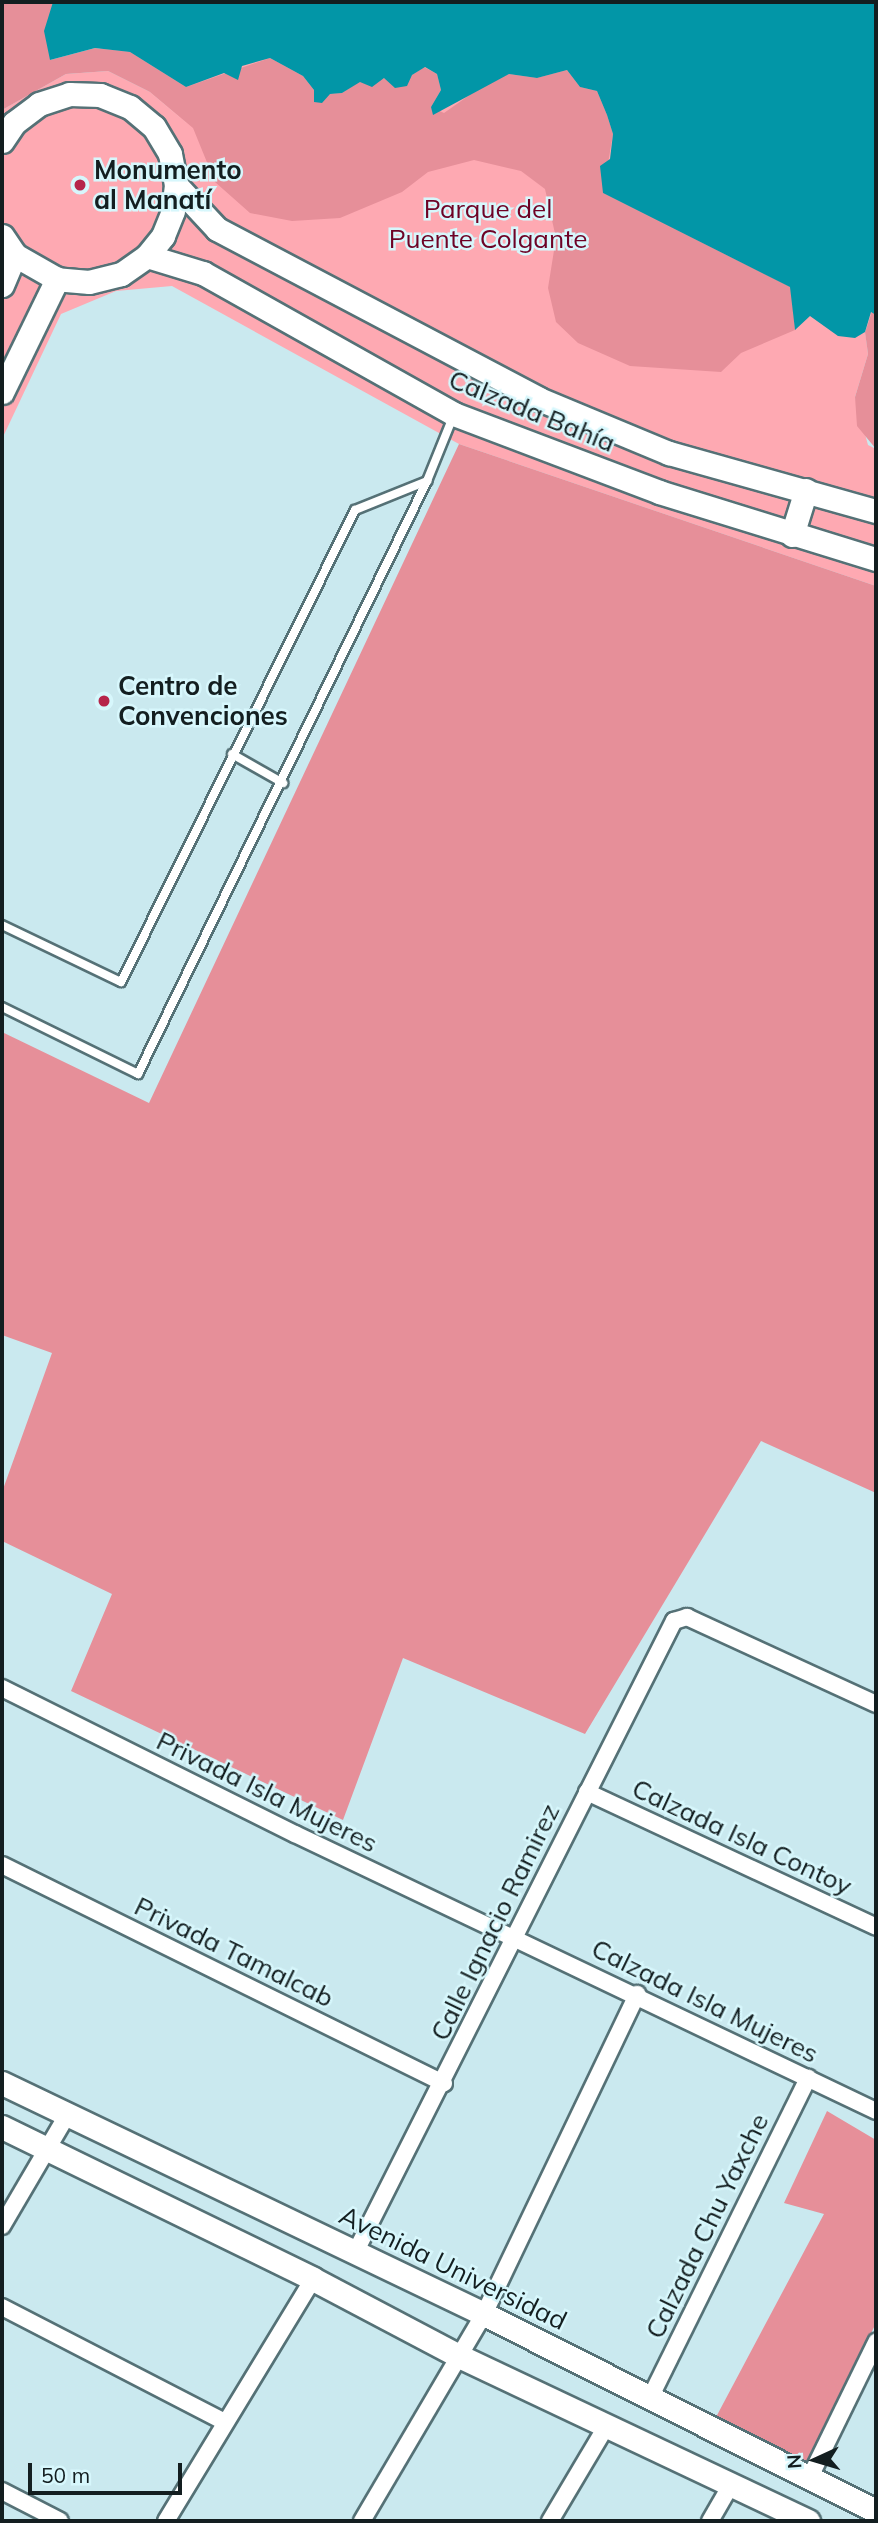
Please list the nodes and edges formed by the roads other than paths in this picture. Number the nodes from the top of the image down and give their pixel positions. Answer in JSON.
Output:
{"nodes":[{"id":1,"x":2,"y":141,"type":"edge"},
{"id":2,"x":176,"y":186,"type":"junction"},
{"id":3,"x":8,"y":245,"type":"edge"},
{"id":4,"x":147,"y":256,"type":"junction"},
{"id":5,"x":57,"y":279,"type":"junction"},
{"id":6,"x":2,"y":285,"type":"edge"},
{"id":7,"x":2,"y":392,"type":"edge"},
{"id":8,"x":454,"y":414,"type":"junction"},
{"id":9,"x":427,"y":481,"type":"junction"},
{"id":10,"x":806,"y":490,"type":"junction"},
{"id":11,"x":876,"y":511,"type":"edge"},
{"id":12,"x":792,"y":535,"type":"junction"},
{"id":13,"x":876,"y":559,"type":"edge"},
{"id":14,"x":232,"y":754,"type":"junction"},
{"id":15,"x":283,"y":783,"type":"junction"},
{"id":16,"x":2,"y":925,"type":"edge"},
{"id":17,"x":2,"y":1007,"type":"edge"},
{"id":18,"x":2,"y":1688,"type":"edge"},
{"id":19,"x":876,"y":1704,"type":"edge"},
{"id":20,"x":587,"y":1792,"type":"junction"},
{"id":21,"x":2,"y":1865,"type":"edge"},
{"id":22,"x":876,"y":1927,"type":"edge"},
{"id":23,"x":513,"y":1936,"type":"junction"},
{"id":24,"x":636,"y":1994,"type":"junction"},
{"id":25,"x":808,"y":2078,"type":"junction"},
{"id":26,"x":2,"y":2083,"type":"edge"},
{"id":27,"x":444,"y":2083,"type":"junction"},
{"id":28,"x":876,"y":2111,"type":"edge"},
{"id":29,"x":67,"y":2115,"type":"junction"},
{"id":30,"x":2,"y":2127,"type":"edge"},
{"id":31,"x":46,"y":2147,"type":"junction"},
{"id":32,"x":2,"y":2226,"type":"edge"},
{"id":33,"x":356,"y":2252,"type":"junction"},
{"id":34,"x":313,"y":2279,"type":"junction"},
{"id":35,"x":2,"y":2307,"type":"edge"},
{"id":36,"x":484,"y":2314,"type":"junction"},
{"id":37,"x":876,"y":2342,"type":"edge"},
{"id":38,"x":459,"y":2356,"type":"junction"},
{"id":39,"x":651,"y":2396,"type":"junction"},
{"id":40,"x":225,"y":2421,"type":"junction"},
{"id":41,"x":607,"y":2425,"type":"junction"},
{"id":42,"x":809,"y":2479,"type":"junction"},
{"id":43,"x":732,"y":2483,"type":"junction"},
{"id":44,"x":2,"y":2491,"type":"edge"},
{"id":45,"x":876,"y":2511,"type":"edge"},
{"id":46,"x":60,"y":2521,"type":"edge"},
{"id":47,"x":166,"y":2521,"type":"edge"},
{"id":48,"x":362,"y":2521,"type":"edge"},
{"id":49,"x":550,"y":2521,"type":"edge"},
{"id":50,"x":710,"y":2521,"type":"edge"},
{"id":51,"x":808,"y":2521,"type":"edge"}],
"edges":[{"from":1,"to":2,"type":"main road"},
{"from":2,"to":4,"type":"main road"},
{"from":2,"to":10,"type":"main road","name":"Calzada Bahía"},
{"from":3,"to":5,"type":"main road"},
{"from":3,"to":6,"type":"main road"},
{"from":4,"to":5,"type":"main road"},
{"from":4,"to":8,"type":"main road","name":"Calzada Bahía"},
{"from":5,"to":7,"type":"main road"},
{"from":8,"to":9,"type":"lane"},
{"from":8,"to":12,"type":"main road","name":"Calzada Bahía"},
{"from":9,"to":14,"type":"lane"},
{"from":9,"to":15,"type":"lane"},
{"from":10,"to":11,"type":"main road","name":"Calzada Bahía"},
{"from":10,"to":12,"type":"main road"},
{"from":12,"to":13,"type":"main road","name":"Calzada Bahía"},
{"from":14,"to":15,"type":"lane"},
{"from":14,"to":16,"type":"lane"},
{"from":15,"to":17,"type":"lane"},
{"from":18,"to":23,"type":"street","name":"Privada Isla Mujeres"},
{"from":19,"to":20,"type":"street","name":"Calle Ignacio Ramirez"},
{"from":20,"to":22,"type":"street","name":"Calzada Isla Contoy"},
{"from":20,"to":23,"type":"street","name":"Calle Ignacio Ramirez"},
{"from":21,"to":27,"type":"street","name":"Privada Tamalcab"},
{"from":23,"to":24,"type":"street","name":"Calzada Isla Mujeres"},
{"from":23,"to":27,"type":"street","name":"Calle Ignacio Ramirez"},
{"from":24,"to":25,"type":"street","name":"Calzada Isla Mujeres"},
{"from":24,"to":36,"type":"street"},
{"from":25,"to":28,"type":"street","name":"Calzada Isla Mujeres"},
{"from":25,"to":39,"type":"street","name":"Calzada Chu Yaxche"},
{"from":26,"to":29,"type":"main road","name":"Avenida Universidad"},
{"from":27,"to":33,"type":"street","name":"Calle Ignacio Ramirez"},
{"from":29,"to":31,"type":"street"},
{"from":29,"to":33,"type":"main road","name":"Avenida Universidad"},
{"from":30,"to":31,"type":"main road"},
{"from":31,"to":32,"type":"street"},
{"from":31,"to":34,"type":"main road"},
{"from":33,"to":36,"type":"main road","name":"Avenida Universidad"},
{"from":34,"to":38,"type":"main road"},
{"from":34,"to":40,"type":"street"},
{"from":35,"to":40,"type":"street"},
{"from":36,"to":38,"type":"street"},
{"from":36,"to":39,"type":"main road","name":"Avenida Universidad"},
{"from":37,"to":42,"type":"street"},
{"from":38,"to":41,"type":"main road"},
{"from":38,"to":48,"type":"street"},
{"from":39,"to":42,"type":"main road","name":"Avenida Universidad"},
{"from":40,"to":47,"type":"street"},
{"from":41,"to":43,"type":"main road"},
{"from":41,"to":49,"type":"street"},
{"from":42,"to":45,"type":"main road","name":"Avenida Universidad"},
{"from":43,"to":50,"type":"street"},
{"from":43,"to":51,"type":"main road"},
{"from":44,"to":46,"type":"street"}]}
